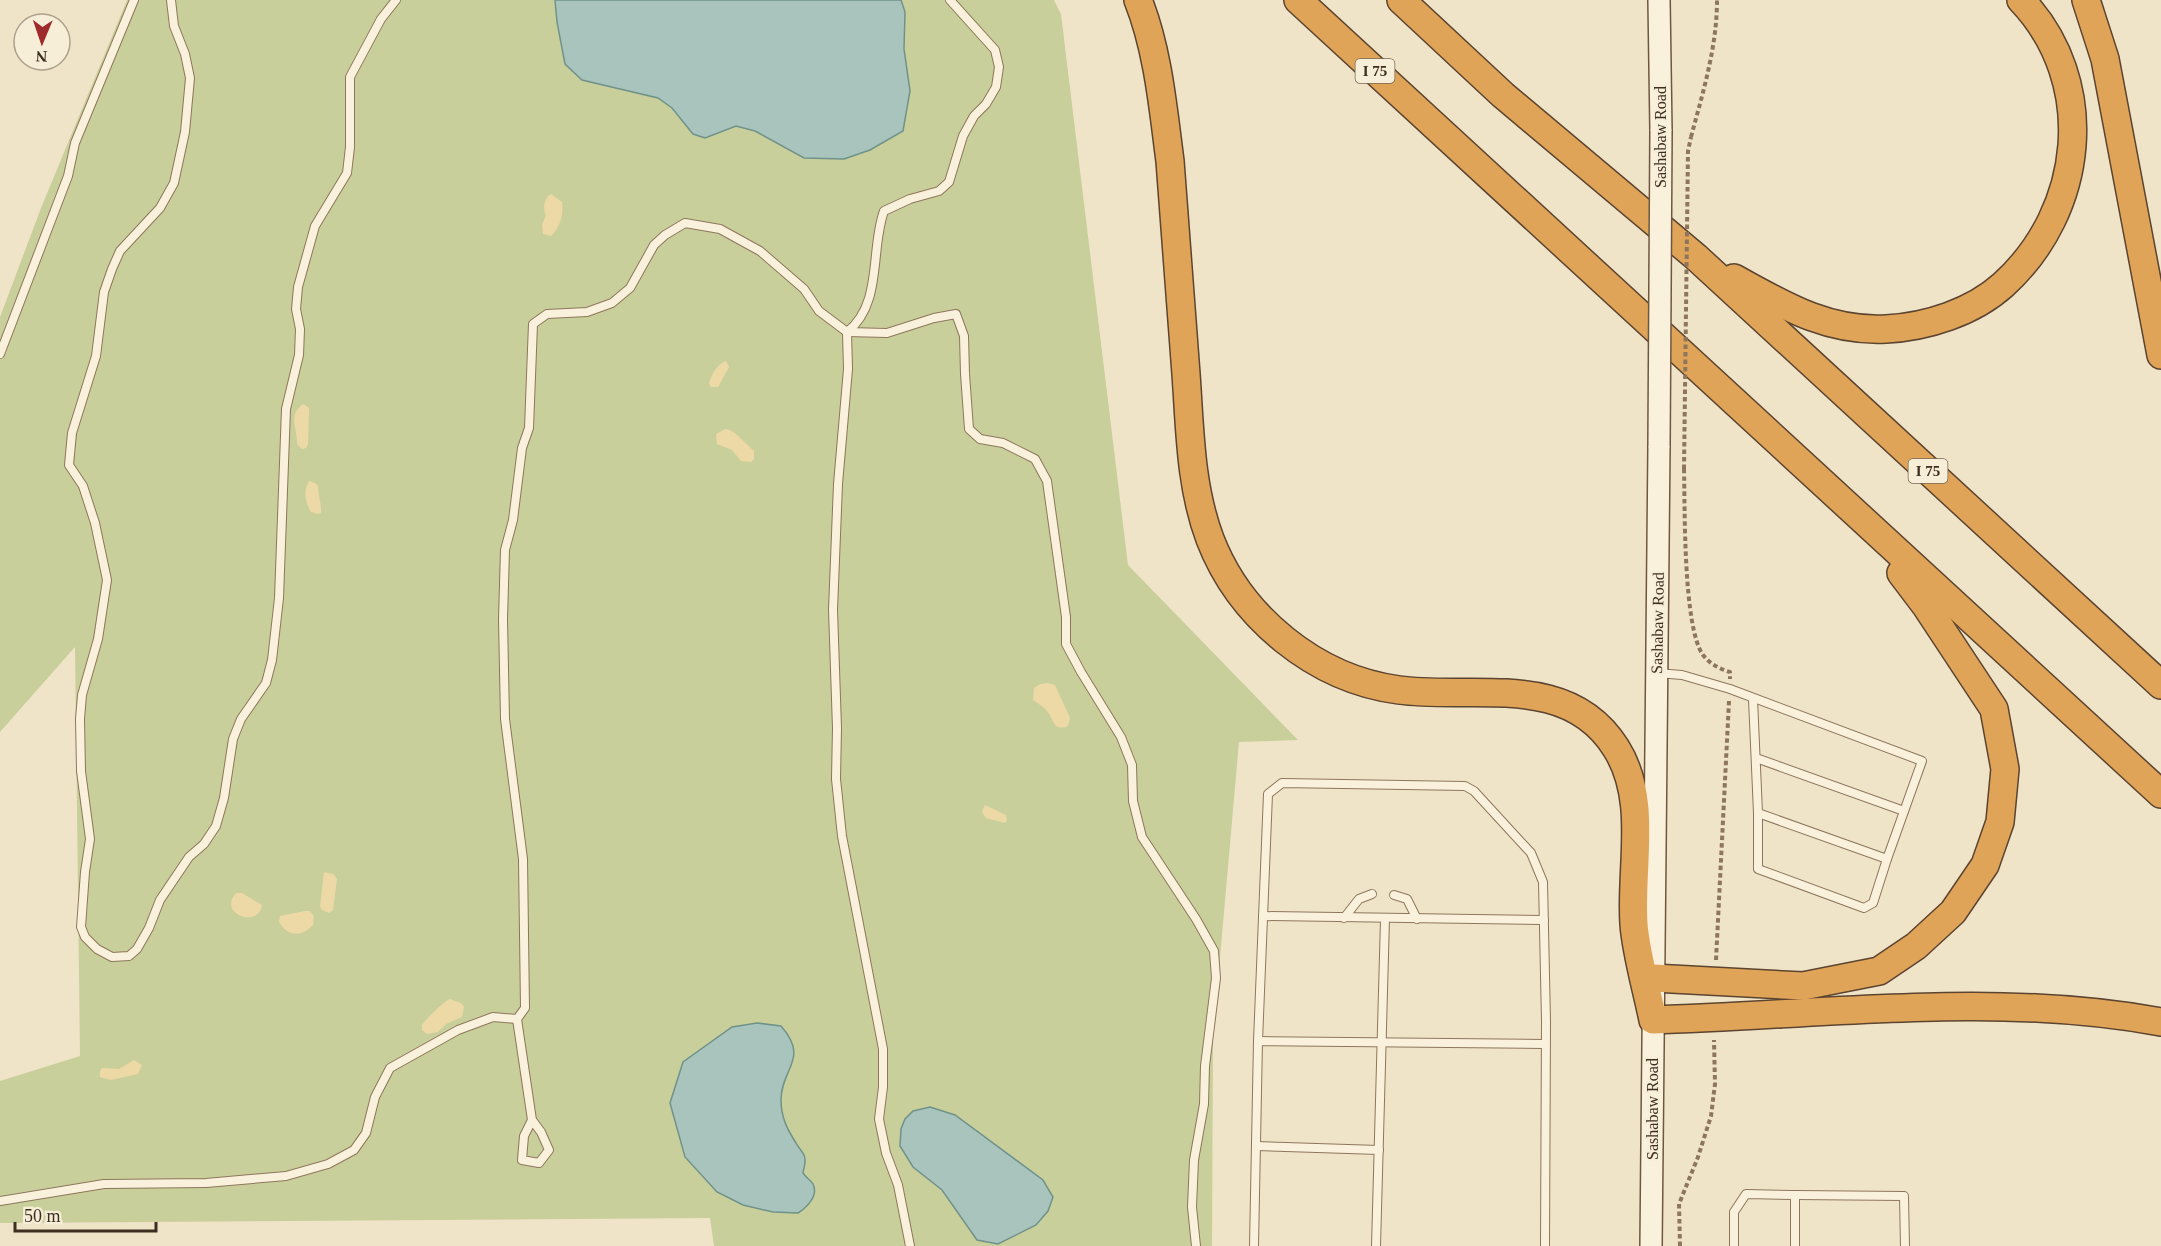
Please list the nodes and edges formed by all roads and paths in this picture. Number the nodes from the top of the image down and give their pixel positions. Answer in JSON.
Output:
{"nodes":[{"id":1,"x":134,"y":0,"type":"edge"},
{"id":2,"x":171,"y":0,"type":"edge"},
{"id":3,"x":396,"y":0,"type":"edge"},
{"id":4,"x":950,"y":0,"type":"edge"},
{"id":5,"x":1138,"y":0,"type":"edge"},
{"id":6,"x":1298,"y":0,"type":"edge"},
{"id":7,"x":1401,"y":0,"type":"edge"},
{"id":8,"x":1659,"y":0,"type":"edge"},
{"id":9,"x":1717,"y":0,"type":"edge"},
{"id":10,"x":2021,"y":0,"type":"edge"},
{"id":11,"x":2086,"y":0,"type":"edge"},
{"id":12,"x":1696,"y":257,"type":"junction"},
{"id":13,"x":847,"y":332,"type":"junction"},
{"id":14,"x":0,"y":354,"type":"edge"},
{"id":15,"x":2161,"y":355,"type":"edge"},
{"id":16,"x":1845,"y":505,"type":"junction"},
{"id":17,"x":1656,"y":672,"type":"junction"},
{"id":18,"x":2161,"y":685,"type":"edge"},
{"id":19,"x":1730,"y":689,"type":"junction"},
{"id":20,"x":1753,"y":699,"type":"junction"},
{"id":21,"x":1756,"y":758,"type":"junction"},
{"id":22,"x":2161,"y":794,"type":"edge"},
{"id":23,"x":1904,"y":811,"type":"junction"},
{"id":24,"x":1758,"y":813,"type":"junction"},
{"id":25,"x":1887,"y":859,"type":"junction"},
{"id":26,"x":1372,"y":894,"type":"dead end"},
{"id":27,"x":1394,"y":895,"type":"dead end"},
{"id":28,"x":1263,"y":916,"type":"junction"},
{"id":29,"x":1344,"y":918,"type":"junction"},
{"id":30,"x":1385,"y":919,"type":"junction"},
{"id":31,"x":1417,"y":919,"type":"junction"},
{"id":32,"x":1544,"y":920,"type":"junction"},
{"id":33,"x":1716,"y":959,"type":"dead end"},
{"id":34,"x":1653,"y":978,"type":"junction"},
{"id":35,"x":517,"y":1019,"type":"junction"},
{"id":36,"x":1653,"y":1020,"type":"junction"},
{"id":37,"x":2161,"y":1022,"type":"edge"},
{"id":38,"x":1714,"y":1033,"type":"dead end"},
{"id":39,"x":1258,"y":1041,"type":"junction"},
{"id":40,"x":1381,"y":1042,"type":"junction"},
{"id":41,"x":1545,"y":1044,"type":"junction"},
{"id":42,"x":532,"y":1120,"type":"junction"},
{"id":43,"x":1256,"y":1146,"type":"junction"},
{"id":44,"x":1379,"y":1150,"type":"junction"},
{"id":45,"x":1795,"y":1195,"type":"junction"},
{"id":46,"x":0,"y":1201,"type":"edge"},
{"id":47,"x":910,"y":1246,"type":"edge"},
{"id":48,"x":1196,"y":1246,"type":"edge"},
{"id":49,"x":1254,"y":1246,"type":"edge"},
{"id":50,"x":1376,"y":1246,"type":"edge"},
{"id":51,"x":1545,"y":1246,"type":"edge"},
{"id":52,"x":1651,"y":1246,"type":"edge"},
{"id":53,"x":1680,"y":1246,"type":"edge"},
{"id":54,"x":1734,"y":1246,"type":"edge"},
{"id":55,"x":1795,"y":1246,"type":"edge"},
{"id":56,"x":1905,"y":1246,"type":"edge"}],
"edges":[{"from":1,"to":14,"type":"lane"},
{"from":2,"to":3,"type":"lane"},
{"from":4,"to":13,"type":"lane"},
{"from":5,"to":36,"type":"highway"},
{"from":6,"to":16,"type":"highway","number":"I 75"},
{"from":7,"to":12,"type":"highway","number":"I 75"},
{"from":8,"to":17,"type":"main road","name":"Sashabaw Road","bridge":true},
{"from":9,"to":19,"type":"path","bridge":true},
{"from":10,"to":12,"type":"highway"},
{"from":11,"to":15,"type":"highway"},
{"from":12,"to":18,"type":"highway","number":"I 75"},
{"from":13,"to":35,"type":"lane"},
{"from":13,"to":47,"type":"lane"},
{"from":13,"to":48,"type":"lane"},
{"from":16,"to":22,"type":"highway","number":"I 75"},
{"from":16,"to":34,"type":"highway"},
{"from":17,"to":19,"type":"lane"},
{"from":17,"to":34,"type":"main road","name":"Sashabaw Road"},
{"from":19,"to":20,"type":"lane"},
{"from":19,"to":33,"type":"path"},
{"from":20,"to":21,"type":"lane"},
{"from":20,"to":23,"type":"lane"},
{"from":21,"to":23,"type":"lane"},
{"from":21,"to":24,"type":"lane"},
{"from":23,"to":25,"type":"lane"},
{"from":24,"to":25,"type":"lane"},
{"from":24,"to":25,"type":"lane"},
{"from":26,"to":29,"type":"lane"},
{"from":27,"to":31,"type":"lane"},
{"from":28,"to":29,"type":"lane"},
{"from":28,"to":32,"type":"lane"},
{"from":28,"to":39,"type":"lane"},
{"from":29,"to":30,"type":"lane"},
{"from":30,"to":31,"type":"lane"},
{"from":30,"to":40,"type":"lane"},
{"from":31,"to":32,"type":"lane"},
{"from":32,"to":41,"type":"lane"},
{"from":34,"to":36,"type":"main road","name":"Sashabaw Road"},
{"from":35,"to":42,"type":"lane"},
{"from":35,"to":46,"type":"lane"},
{"from":36,"to":37,"type":"highway"},
{"from":36,"to":52,"type":"main road","name":"Sashabaw Road"},
{"from":38,"to":53,"type":"path"},
{"from":39,"to":40,"type":"lane"},
{"from":39,"to":43,"type":"lane"},
{"from":40,"to":41,"type":"lane"},
{"from":40,"to":44,"type":"lane"},
{"from":41,"to":51,"type":"lane"},
{"from":42,"to":42,"type":"lane"},
{"from":43,"to":44,"type":"lane"},
{"from":43,"to":49,"type":"lane"},
{"from":44,"to":50,"type":"lane"},
{"from":45,"to":54,"type":"lane"},
{"from":45,"to":55,"type":"lane"},
{"from":45,"to":56,"type":"lane"}]}
